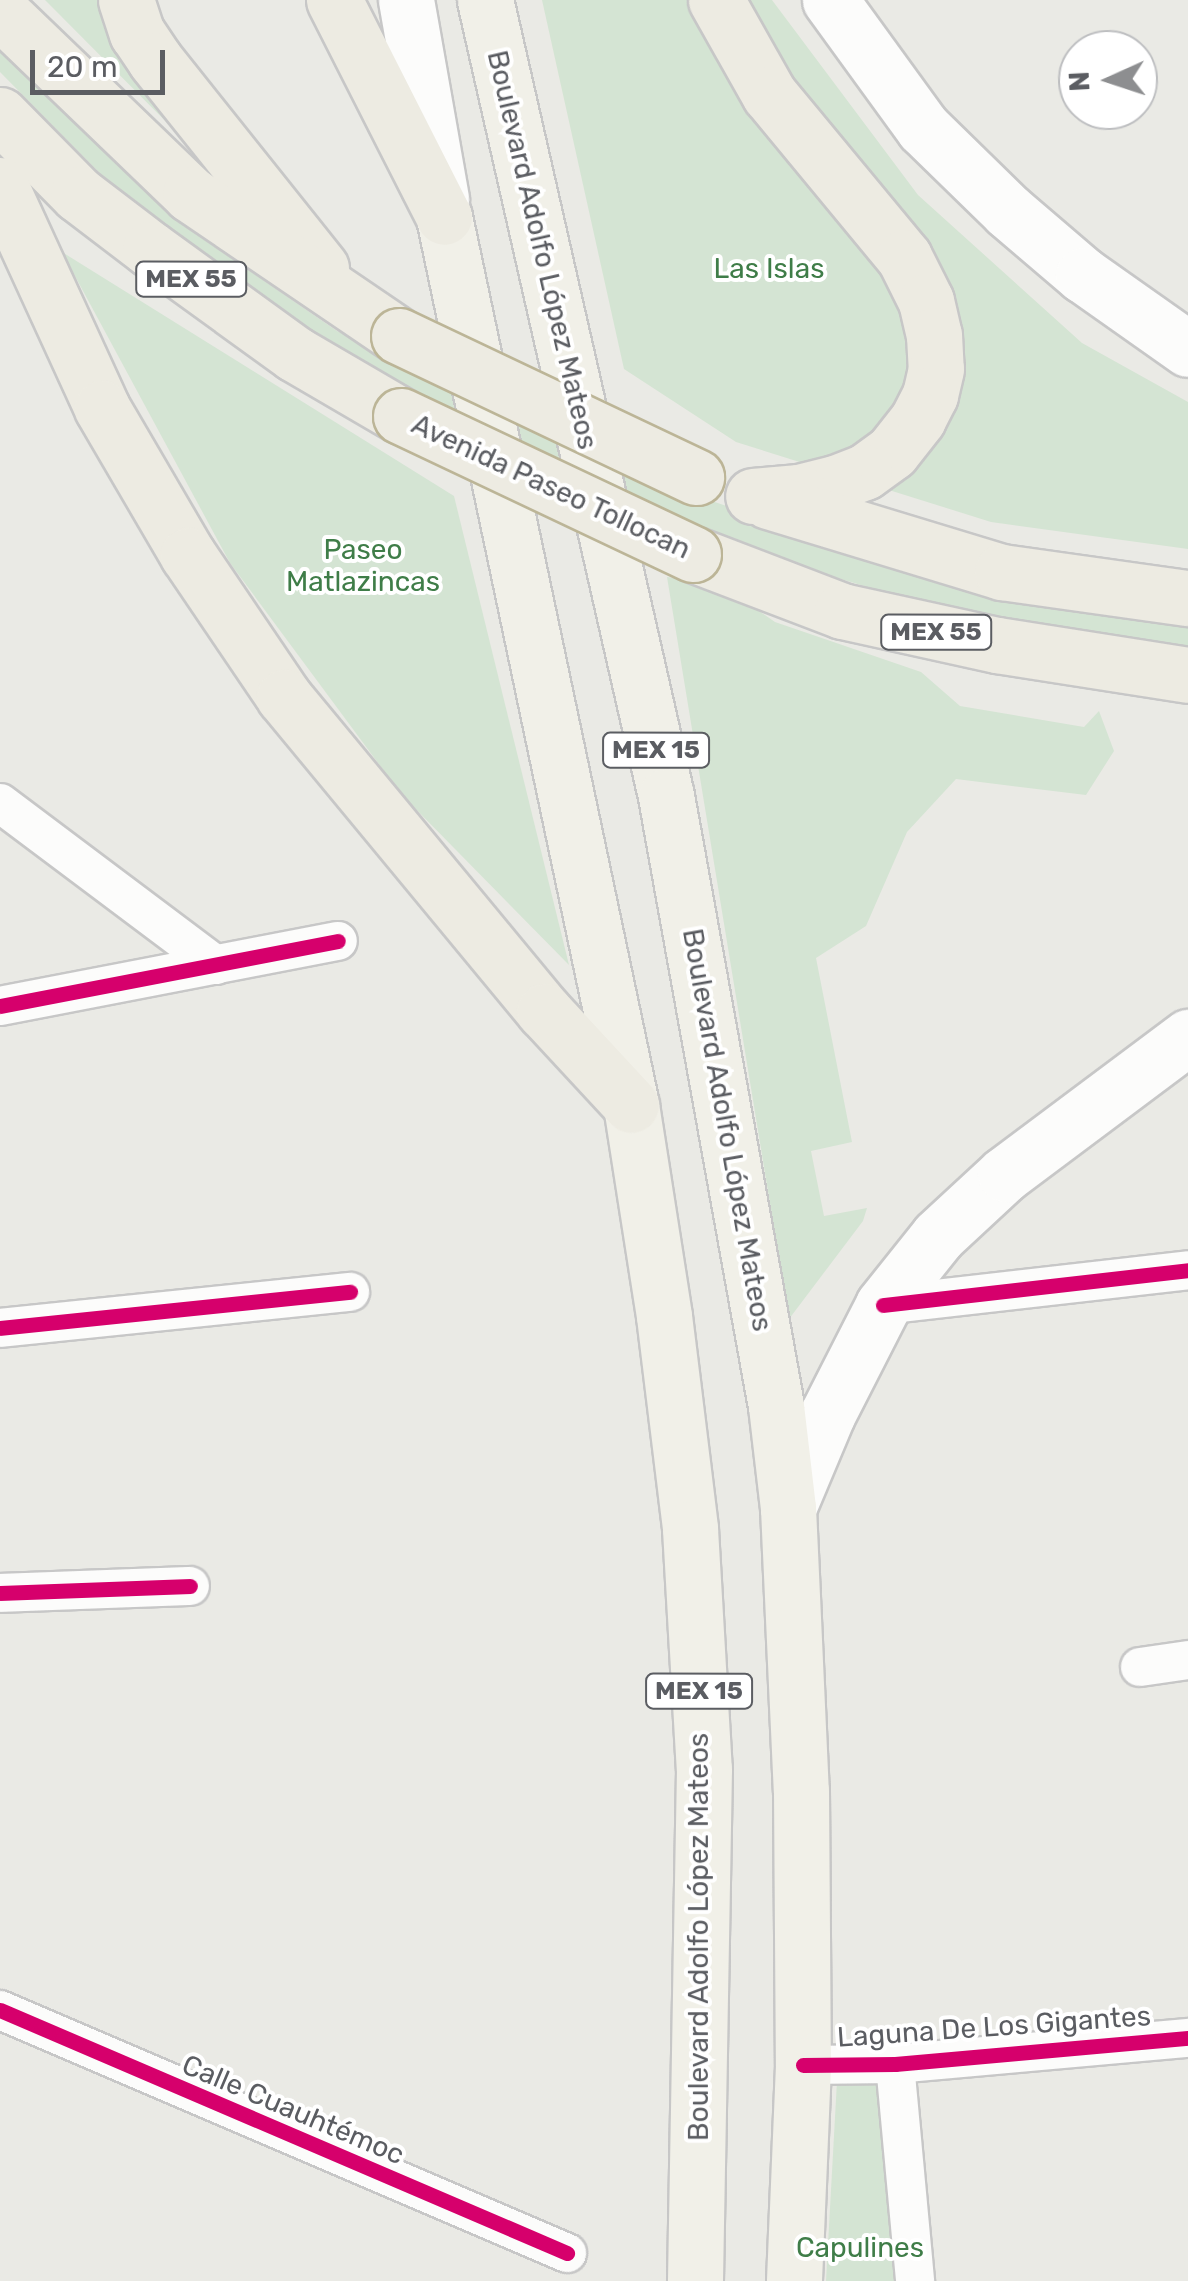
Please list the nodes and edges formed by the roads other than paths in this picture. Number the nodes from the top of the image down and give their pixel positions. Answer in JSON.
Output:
{"nodes":[{"id":1,"x":126,"y":0,"type":"edge"},
{"id":2,"x":334,"y":0,"type":"edge"},
{"id":3,"x":406,"y":0,"type":"edge"},
{"id":4,"x":485,"y":0,"type":"edge"},
{"id":5,"x":716,"y":0,"type":"edge"},
{"id":6,"x":830,"y":0,"type":"edge"},
{"id":7,"x":0,"y":11,"type":"edge"},
{"id":8,"x":0,"y":115,"type":"edge"},
{"id":9,"x":0,"y":186,"type":"edge"},
{"id":10,"x":444,"y":217,"type":"junction"},
{"id":11,"x":342,"y":294,"type":"junction"},
{"id":12,"x":1188,"y":349,"type":"edge"},
{"id":13,"x":753,"y":496,"type":"junction"},
{"id":14,"x":1188,"y":598,"type":"edge"},
{"id":15,"x":1188,"y":674,"type":"edge"},
{"id":16,"x":0,"y":802,"type":"edge"},
{"id":17,"x":338,"y":941,"type":"dead end"},
{"id":18,"x":216,"y":965,"type":"junction"},
{"id":19,"x":0,"y":1006,"type":"edge"},
{"id":20,"x":1188,"y":1037,"type":"edge"},
{"id":21,"x":630,"y":1105,"type":"junction"},
{"id":22,"x":1188,"y":1270,"type":"edge"},
{"id":23,"x":350,"y":1292,"type":"dead end"},
{"id":24,"x":883,"y":1305,"type":"junction"},
{"id":25,"x":0,"y":1328,"type":"edge"},
{"id":26,"x":788,"y":1508,"type":"junction"},
{"id":27,"x":190,"y":1586,"type":"dead end"},
{"id":28,"x":0,"y":1593,"type":"edge"},
{"id":29,"x":1188,"y":1660,"type":"edge"},
{"id":30,"x":1140,"y":1667,"type":"dead end"},
{"id":31,"x":0,"y":2010,"type":"edge"},
{"id":32,"x":1188,"y":2038,"type":"edge"},
{"id":33,"x":895,"y":2064,"type":"junction"},
{"id":34,"x":803,"y":2065,"type":"junction"},
{"id":35,"x":568,"y":2254,"type":"dead end"},
{"id":36,"x":695,"y":2281,"type":"edge"},
{"id":37,"x":794,"y":2281,"type":"edge"},
{"id":38,"x":915,"y":2281,"type":"edge"}],
"edges":[{"from":1,"to":11,"type":"highway"},
{"from":2,"to":10,"type":"highway"},
{"from":3,"to":10,"type":"main road","name":"Boulevard Adolfo López Mateos","number":"MEX 15"},
{"from":4,"to":26,"type":"main road","name":"Boulevard Adolfo López Mateos","number":"MEX 15"},
{"from":5,"to":13,"type":"highway"},
{"from":6,"to":12,"type":"main road"},
{"from":7,"to":11,"type":"highway","number":"MEX 55"},
{"from":8,"to":15,"type":"highway","name":"Avenida Paseo Tollocan","number":"MEX 55","bridge":true},
{"from":9,"to":21,"type":"highway"},
{"from":10,"to":21,"type":"main road","name":"Boulevard Adolfo López Mateos","number":"MEX 15"},
{"from":11,"to":13,"type":"highway","number":"MEX 55","bridge":true},
{"from":13,"to":14,"type":"highway","number":"MEX 55"},
{"from":16,"to":18,"type":"street"},
{"from":17,"to":18,"type":"street"},
{"from":18,"to":19,"type":"street"},
{"from":20,"to":24,"type":"main road"},
{"from":21,"to":36,"type":"main road","name":"Boulevard Adolfo López Mateos","number":"MEX 15"},
{"from":22,"to":24,"type":"street"},
{"from":23,"to":25,"type":"street"},
{"from":24,"to":26,"type":"main road"},
{"from":26,"to":34,"type":"main road","name":"Boulevard Adolfo López Mateos","number":"MEX 15"},
{"from":27,"to":28,"type":"street"},
{"from":29,"to":30,"type":"street"},
{"from":31,"to":35,"type":"street","name":"Calle Cuauhtémoc"},
{"from":32,"to":33,"type":"street","name":"Laguna De Los Gigantes"},
{"from":33,"to":34,"type":"street","name":"Laguna De Los Gigantes"},
{"from":33,"to":38,"type":"street"},
{"from":34,"to":37,"type":"main road","name":"Boulevard Adolfo López Mateos","number":"MEX 15"}]}
